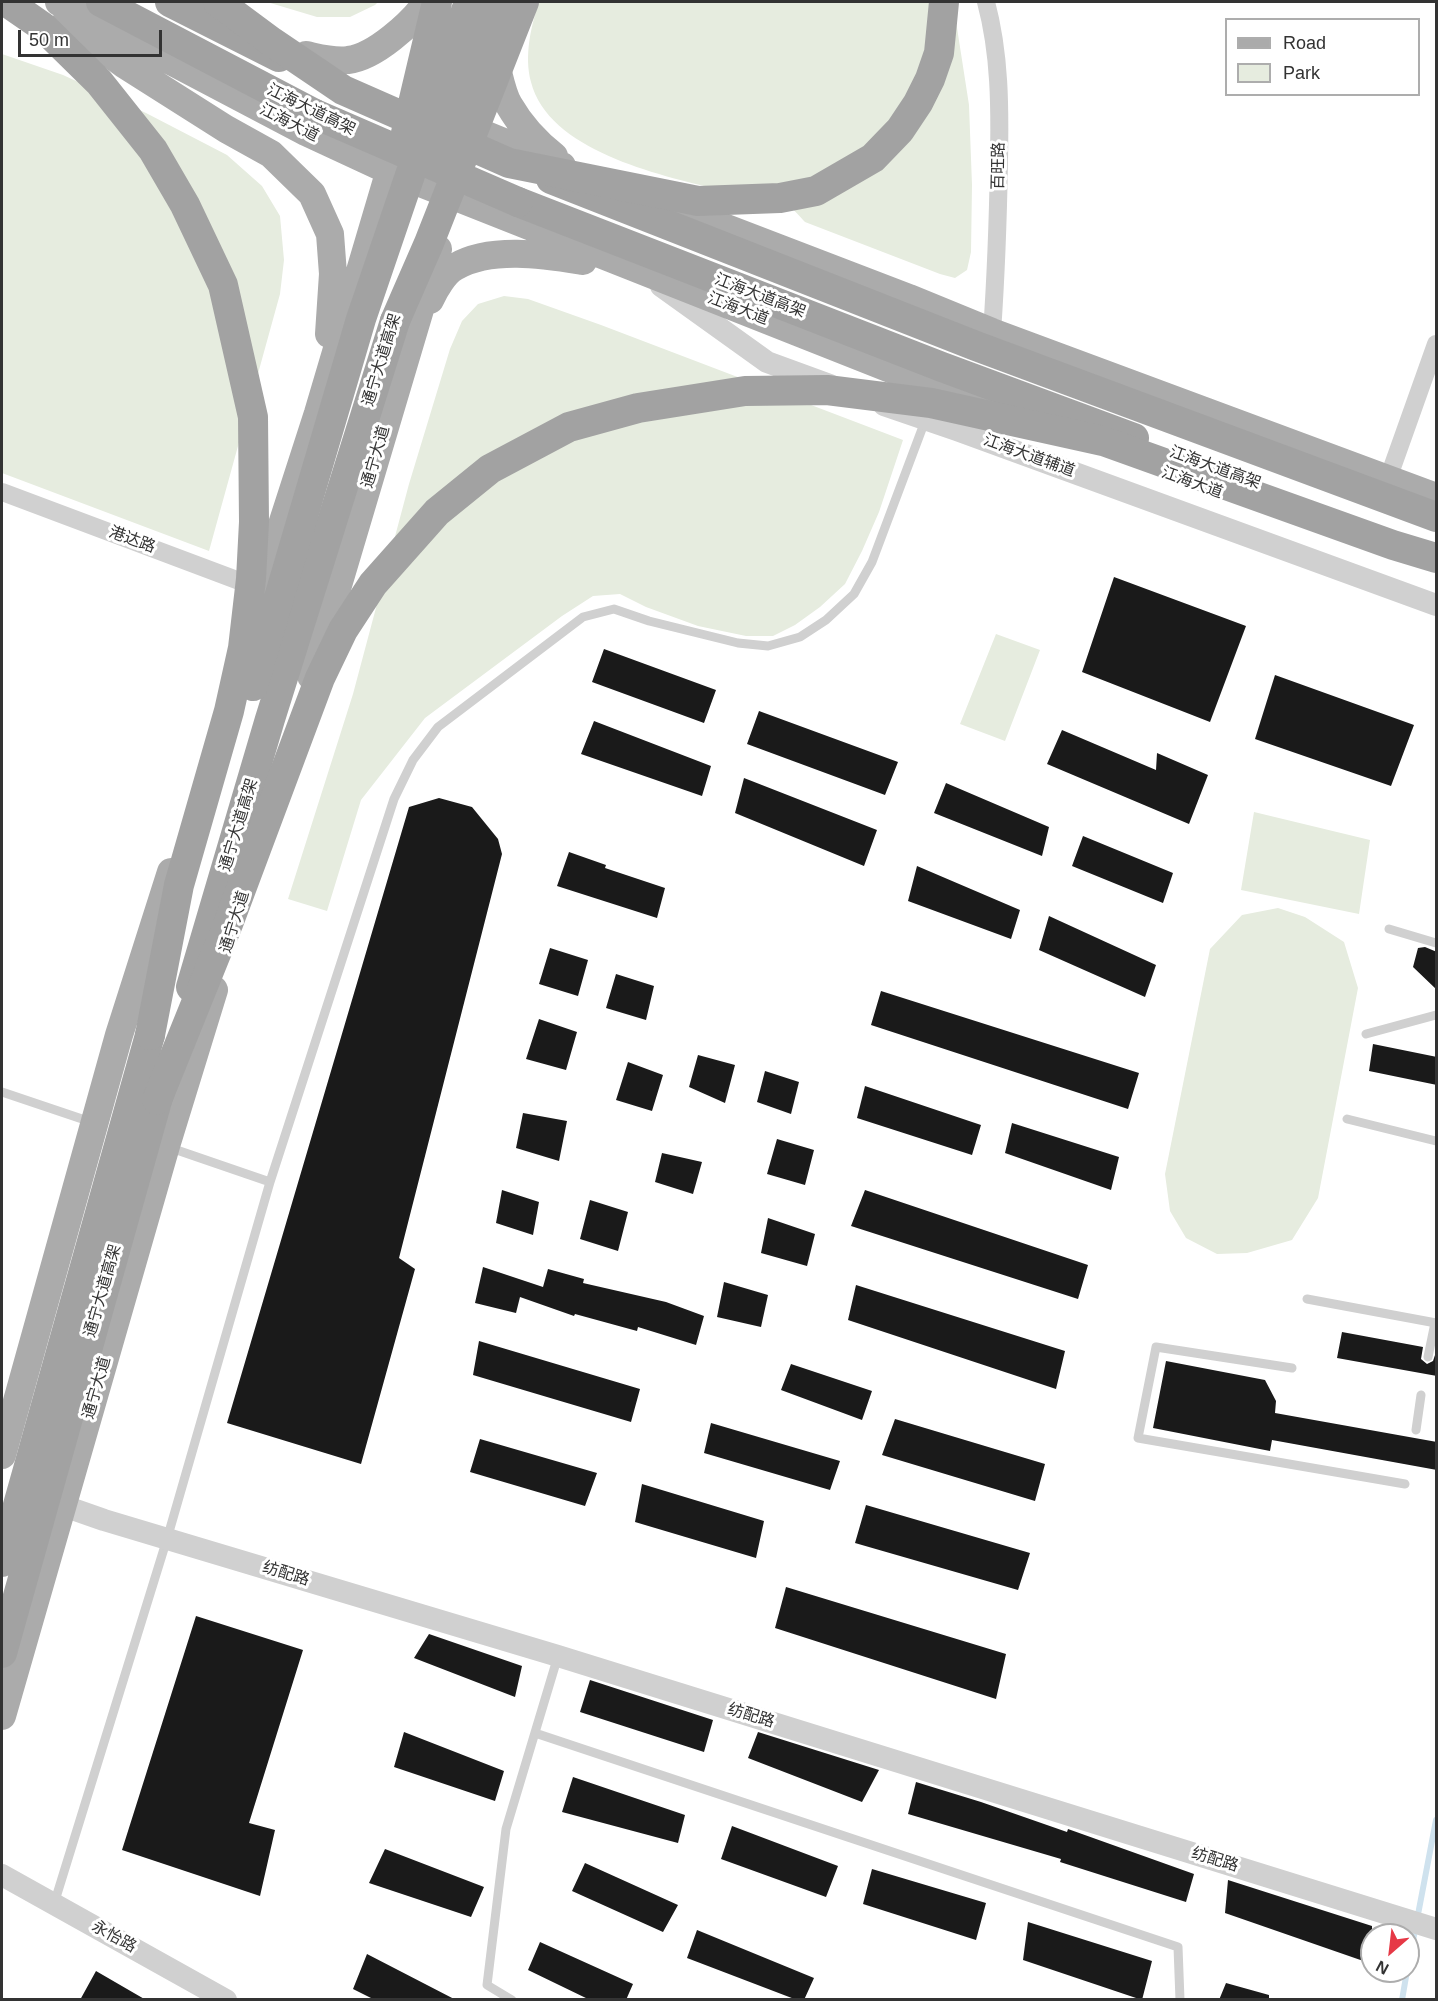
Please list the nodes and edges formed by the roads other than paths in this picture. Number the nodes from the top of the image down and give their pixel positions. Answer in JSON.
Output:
{"nodes":[{"id":1,"x":7,"y":2,"type":"edge"},
{"id":2,"x":39,"y":2,"type":"edge"},
{"id":3,"x":59,"y":2,"type":"edge"},
{"id":4,"x":101,"y":2,"type":"edge"},
{"id":5,"x":170,"y":2,"type":"edge"},
{"id":6,"x":205,"y":2,"type":"edge"},
{"id":7,"x":218,"y":2,"type":"edge"},
{"id":8,"x":427,"y":2,"type":"edge"},
{"id":9,"x":437,"y":2,"type":"edge"},
{"id":10,"x":469,"y":2,"type":"edge"},
{"id":11,"x":495,"y":2,"type":"edge"},
{"id":12,"x":524,"y":2,"type":"edge"},
{"id":13,"x":944,"y":2,"type":"edge"},
{"id":14,"x":986,"y":2,"type":"edge"},
{"id":15,"x":2,"y":16,"type":"edge"},
{"id":16,"x":306,"y":55,"type":"junction"},
{"id":17,"x":125,"y":65,"type":"junction"},
{"id":18,"x":181,"y":66,"type":"junction"},
{"id":19,"x":496,"y":68,"type":"dead end"},
{"id":20,"x":343,"y":90,"type":"junction"},
{"id":21,"x":410,"y":105,"type":"junction"},
{"id":22,"x":476,"y":130,"type":"junction"},
{"id":23,"x":509,"y":163,"type":"junction"},
{"id":24,"x":573,"y":170,"type":"junction"},
{"id":25,"x":390,"y":171,"type":"junction"},
{"id":26,"x":454,"y":197,"type":"junction"},
{"id":27,"x":640,"y":271,"type":"junction"},
{"id":28,"x":361,"y":319,"type":"junction"},
{"id":29,"x":403,"y":332,"type":"junction"},
{"id":30,"x":992,"y":332,"type":"junction"},
{"id":31,"x":1437,"y":344,"type":"edge"},
{"id":32,"x":318,"y":413,"type":"junction"},
{"id":33,"x":925,"y":421,"type":"junction"},
{"id":34,"x":1388,"y":479,"type":"junction"},
{"id":35,"x":2,"y":492,"type":"edge"},
{"id":36,"x":1437,"y":497,"type":"edge"},
{"id":37,"x":1437,"y":517,"type":"edge"},
{"id":38,"x":1437,"y":549,"type":"edge"},
{"id":39,"x":1437,"y":558,"type":"edge"},
{"id":40,"x":1437,"y":573,"type":"edge"},
{"id":41,"x":261,"y":589,"type":"junction"},
{"id":42,"x":1437,"y":605,"type":"edge"},
{"id":43,"x":1389,"y":929,"type":"dead end"},
{"id":44,"x":1437,"y":943,"type":"edge"},
{"id":45,"x":1437,"y":1015,"type":"edge"},
{"id":46,"x":1366,"y":1034,"type":"dead end"},
{"id":47,"x":150,"y":1035,"type":"junction"},
{"id":48,"x":2,"y":1092,"type":"edge"},
{"id":49,"x":157,"y":1100,"type":"junction"},
{"id":50,"x":1347,"y":1119,"type":"dead end"},
{"id":51,"x":93,"y":1123,"type":"junction"},
{"id":52,"x":1437,"y":1141,"type":"edge"},
{"id":53,"x":166,"y":1146,"type":"junction"},
{"id":54,"x":270,"y":1182,"type":"junction"},
{"id":55,"x":1307,"y":1299,"type":"dead end"},
{"id":56,"x":1436,"y":1323,"type":"edge"},
{"id":57,"x":1428,"y":1357,"type":"dead end"},
{"id":58,"x":1292,"y":1368,"type":"dead end"},
{"id":59,"x":1421,"y":1395,"type":"dead end"},
{"id":60,"x":1416,"y":1430,"type":"dead end"},
{"id":61,"x":2,"y":1455,"type":"edge"},
{"id":62,"x":1406,"y":1484,"type":"dead end"},
{"id":63,"x":64,"y":1506,"type":"junction"},
{"id":64,"x":167,"y":1539,"type":"junction"},
{"id":65,"x":2,"y":1562,"type":"edge"},
{"id":66,"x":2,"y":1653,"type":"edge"},
{"id":67,"x":558,"y":1656,"type":"junction"},
{"id":68,"x":2,"y":1716,"type":"edge"},
{"id":69,"x":535,"y":1733,"type":"junction"},
{"id":70,"x":2,"y":1875,"type":"edge"},
{"id":71,"x":54,"y":1904,"type":"junction"},
{"id":72,"x":1437,"y":1929,"type":"edge"},
{"id":73,"x":226,"y":2000,"type":"edge"},
{"id":74,"x":512,"y":2000,"type":"edge"},
{"id":75,"x":1180,"y":2000,"type":"edge"}],
"edges":[{"from":1,"to":47,"type":"highway","bridge":true},
{"from":2,"to":17,"type":"main road"},
{"from":3,"to":18,"type":"main road","name":"江海大道"},
{"from":4,"to":38,"type":"highway","name":"江海大道高架","bridge":true},
{"from":5,"to":20,"type":"highway","name":"江海大道高架","bridge":true},
{"from":6,"to":16,"type":"main road"},
{"from":7,"to":20,"type":"highway","bridge":true},
{"from":8,"to":16,"type":"main road"},
{"from":9,"to":28,"type":"highway","bridge":true},
{"from":10,"to":28,"type":"highway","name":"通宁大道高架","bridge":true},
{"from":11,"to":29,"type":"highway","name":"通宁大道高架","bridge":true},
{"from":12,"to":29,"type":"highway","bridge":true},
{"from":13,"to":23,"type":"highway","bridge":true},
{"from":14,"to":30,"type":"street","name":"百旺路"},
{"from":15,"to":17,"type":"street"},
{"from":16,"to":21,"type":"main road"},
{"from":17,"to":18,"type":"street"},
{"from":17,"to":32,"type":"main road"},
{"from":18,"to":25,"type":"main road","name":"江海大道"},
{"from":19,"to":24,"type":"main road"},
{"from":20,"to":23,"type":"highway","name":"江海大道高架","bridge":true},
{"from":21,"to":22,"type":"main road"},
{"from":21,"to":25,"type":"main road"},
{"from":22,"to":24,"type":"main road"},
{"from":22,"to":26,"type":"main road","name":"通宁大道"},
{"from":23,"to":37,"type":"highway","name":"江海大道高架","bridge":true},
{"from":24,"to":30,"type":"main road"},
{"from":25,"to":26,"type":"main road","name":"江海大道"},
{"from":25,"to":32,"type":"main road"},
{"from":26,"to":27,"type":"main road","name":"江海大道"},
{"from":26,"to":29,"type":"main road","name":"通宁大道"},
{"from":27,"to":29,"type":"main road"},
{"from":27,"to":33,"type":"street","name":"江海大道辅道"},
{"from":27,"to":40,"type":"main road","name":"江海大道"},
{"from":28,"to":47,"type":"highway","name":"通宁大道高架","bridge":true},
{"from":29,"to":49,"type":"highway","name":"通宁大道高架","bridge":true},
{"from":29,"to":53,"type":"main road","name":"通宁大道"},
{"from":30,"to":34,"type":"main road"},
{"from":31,"to":34,"type":"street"},
{"from":32,"to":41,"type":"main road"},
{"from":33,"to":42,"type":"street","name":"江海大道辅道"},
{"from":33,"to":54,"type":"lane"},
{"from":34,"to":36,"type":"main road"},
{"from":35,"to":41,"type":"street","name":"港达路"},
{"from":39,"to":49,"type":"highway","bridge":true},
{"from":41,"to":51,"type":"main road"},
{"from":43,"to":44,"type":"lane"},
{"from":45,"to":46,"type":"lane"},
{"from":47,"to":65,"type":"highway","name":"通宁大道高架"},
{"from":48,"to":51,"type":"lane"},
{"from":49,"to":66,"type":"highway","name":"通宁大道高架"},
{"from":50,"to":52,"type":"lane"},
{"from":51,"to":61,"type":"main road"},
{"from":53,"to":54,"type":"lane"},
{"from":53,"to":63,"type":"main road","name":"通宁大道"},
{"from":54,"to":64,"type":"lane"},
{"from":55,"to":56,"type":"lane"},
{"from":56,"to":57,"type":"lane"},
{"from":58,"to":62,"type":"lane"},
{"from":59,"to":60,"type":"lane"},
{"from":63,"to":64,"type":"street","name":"纺配路"},
{"from":63,"to":68,"type":"main road","name":"通宁大道"},
{"from":64,"to":67,"type":"street","name":"纺配路"},
{"from":64,"to":71,"type":"lane"},
{"from":67,"to":69,"type":"lane"},
{"from":67,"to":72,"type":"street","name":"纺配路"},
{"from":69,"to":74,"type":"lane"},
{"from":69,"to":75,"type":"lane"},
{"from":70,"to":71,"type":"street","name":"永怡路"},
{"from":71,"to":73,"type":"street","name":"永怡路"}]}
